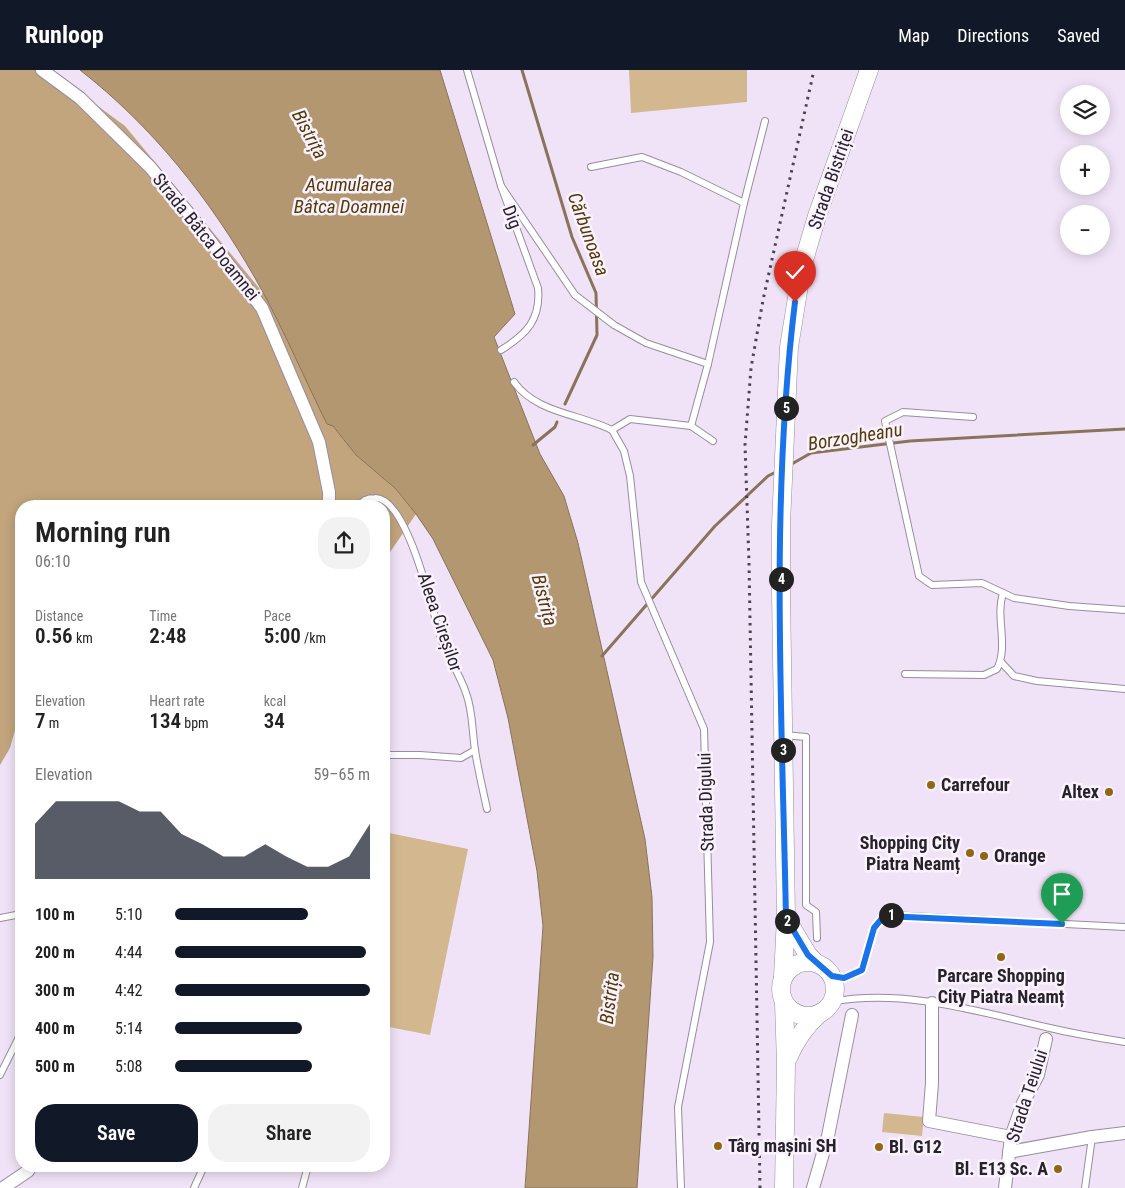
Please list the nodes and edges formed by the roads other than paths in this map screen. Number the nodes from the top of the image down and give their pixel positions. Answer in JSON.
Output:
{"nodes":[{"id":1,"x":42,"y":70,"type":"edge"},
{"id":2,"x":467,"y":70,"type":"edge"},
{"id":3,"x":869,"y":70,"type":"edge"},
{"id":4,"x":765,"y":121,"type":"dead end"},
{"id":5,"x":591,"y":167,"type":"dead end"},
{"id":6,"x":500,"y":186,"type":"junction"},
{"id":7,"x":744,"y":203,"type":"junction"},
{"id":8,"x":501,"y":350,"type":"dead end"},
{"id":9,"x":708,"y":364,"type":"junction"},
{"id":10,"x":514,"y":382,"type":"dead end"},
{"id":11,"x":973,"y":417,"type":"dead end"},
{"id":12,"x":691,"y":426,"type":"junction"},
{"id":13,"x":612,"y":430,"type":"junction"},
{"id":14,"x":712,"y":441,"type":"dead end"},
{"id":15,"x":329,"y":500,"type":"edge"},
{"id":16,"x":366,"y":500,"type":"edge"},
{"id":17,"x":383,"y":500,"type":"edge"},
{"id":18,"x":390,"y":506,"type":"edge"},
{"id":19,"x":1003,"y":593,"type":"junction"},
{"id":20,"x":1125,"y":610,"type":"edge"},
{"id":21,"x":1001,"y":662,"type":"junction"},
{"id":22,"x":905,"y":674,"type":"dead end"},
{"id":23,"x":1125,"y":689,"type":"edge"},
{"id":24,"x":783,"y":735,"type":"junction"},
{"id":25,"x":475,"y":750,"type":"junction"},
{"id":26,"x":390,"y":756,"type":"edge"},
{"id":27,"x":488,"y":809,"type":"dead end"},
{"id":28,"x":15,"y":915,"type":"edge"},
{"id":29,"x":0,"y":918,"type":"edge"},
{"id":30,"x":786,"y":918,"type":"junction"},
{"id":31,"x":1125,"y":928,"type":"edge"},
{"id":32,"x":817,"y":938,"type":"dead end"},
{"id":33,"x":816,"y":963,"type":"junction"},
{"id":34,"x":832,"y":976,"type":"junction"},
{"id":35,"x":783,"y":977,"type":"junction"},
{"id":36,"x":784,"y":1003,"type":"junction"},
{"id":37,"x":932,"y":1004,"type":"junction"},
{"id":38,"x":826,"y":1008,"type":"junction"},
{"id":39,"x":852,"y":1015,"type":"dead end"},
{"id":40,"x":1046,"y":1040,"type":"dead end"},
{"id":41,"x":1125,"y":1042,"type":"edge"},
{"id":42,"x":15,"y":1045,"type":"edge"},
{"id":43,"x":786,"y":1063,"type":"junction"},
{"id":44,"x":0,"y":1075,"type":"edge"},
{"id":45,"x":1125,"y":1134,"type":"edge"},
{"id":46,"x":1011,"y":1137,"type":"junction"},
{"id":47,"x":1092,"y":1137,"type":"junction"},
{"id":48,"x":1009,"y":1152,"type":"junction"},
{"id":49,"x":27,"y":1172,"type":"edge"},
{"id":50,"x":201,"y":1172,"type":"edge"},
{"id":51,"x":306,"y":1172,"type":"edge"},
{"id":52,"x":3,"y":1188,"type":"edge"},
{"id":53,"x":194,"y":1188,"type":"edge"},
{"id":54,"x":302,"y":1188,"type":"edge"},
{"id":55,"x":680,"y":1188,"type":"edge"},
{"id":56,"x":784,"y":1188,"type":"edge"},
{"id":57,"x":814,"y":1188,"type":"edge"},
{"id":58,"x":1005,"y":1188,"type":"edge"},
{"id":59,"x":1085,"y":1188,"type":"edge"}],
"edges":[{"from":1,"to":15,"type":"street","name":"Strada Bâtca Doamnei"},
{"from":2,"to":6,"type":"lane","name":"Dig"},
{"from":3,"to":24,"type":"main road","name":"Strada Bistriței"},
{"from":4,"to":7,"type":"lane"},
{"from":5,"to":7,"type":"lane"},
{"from":6,"to":8,"type":"lane","name":"Dig"},
{"from":6,"to":9,"type":"lane"},
{"from":7,"to":9,"type":"lane"},
{"from":9,"to":12,"type":"lane"},
{"from":10,"to":13,"type":"lane"},
{"from":11,"to":19,"type":"lane"},
{"from":12,"to":13,"type":"lane"},
{"from":12,"to":14,"type":"lane"},
{"from":13,"to":55,"type":"lane","name":"Strada Digului"},
{"from":16,"to":17,"type":"lane","name":"Aleea Cireșilor"},
{"from":18,"to":25,"type":"lane","name":"Aleea Cireșilor"},
{"from":19,"to":20,"type":"lane"},
{"from":19,"to":21,"type":"lane"},
{"from":21,"to":22,"type":"lane"},
{"from":21,"to":23,"type":"lane"},
{"from":24,"to":30,"type":"main road","name":"Strada Bistriței"},
{"from":24,"to":32,"type":"lane"},
{"from":25,"to":26,"type":"lane"},
{"from":25,"to":27,"type":"lane","name":"Aleea Cireșilor"},
{"from":28,"to":29,"type":"lane"},
{"from":30,"to":33,"type":"main road","name":"Strada Bistriței"},
{"from":30,"to":35,"type":"main road","name":"Strada Bistriței"},
{"from":31,"to":34,"type":"lane"},
{"from":33,"to":34,"type":"main road"},
{"from":33,"to":35,"type":"main road"},
{"from":34,"to":38,"type":"main road"},
{"from":35,"to":36,"type":"main road"},
{"from":36,"to":38,"type":"main road"},
{"from":36,"to":43,"type":"main road"},
{"from":37,"to":38,"type":"lane"},
{"from":37,"to":41,"type":"lane"},
{"from":37,"to":46,"type":"street"},
{"from":38,"to":43,"type":"main road"},
{"from":39,"to":57,"type":"street"},
{"from":40,"to":46,"type":"street","name":"Strada Teiului"},
{"from":42,"to":44,"type":"lane"},
{"from":43,"to":56,"type":"main road"},
{"from":45,"to":47,"type":"street"},
{"from":46,"to":48,"type":"street","name":"Strada Teiului"},
{"from":47,"to":48,"type":"street"},
{"from":47,"to":59,"type":"lane"},
{"from":48,"to":58,"type":"street","name":"Strada Teiului"},
{"from":49,"to":52,"type":"street"},
{"from":50,"to":53,"type":"lane"},
{"from":51,"to":54,"type":"lane"}]}
